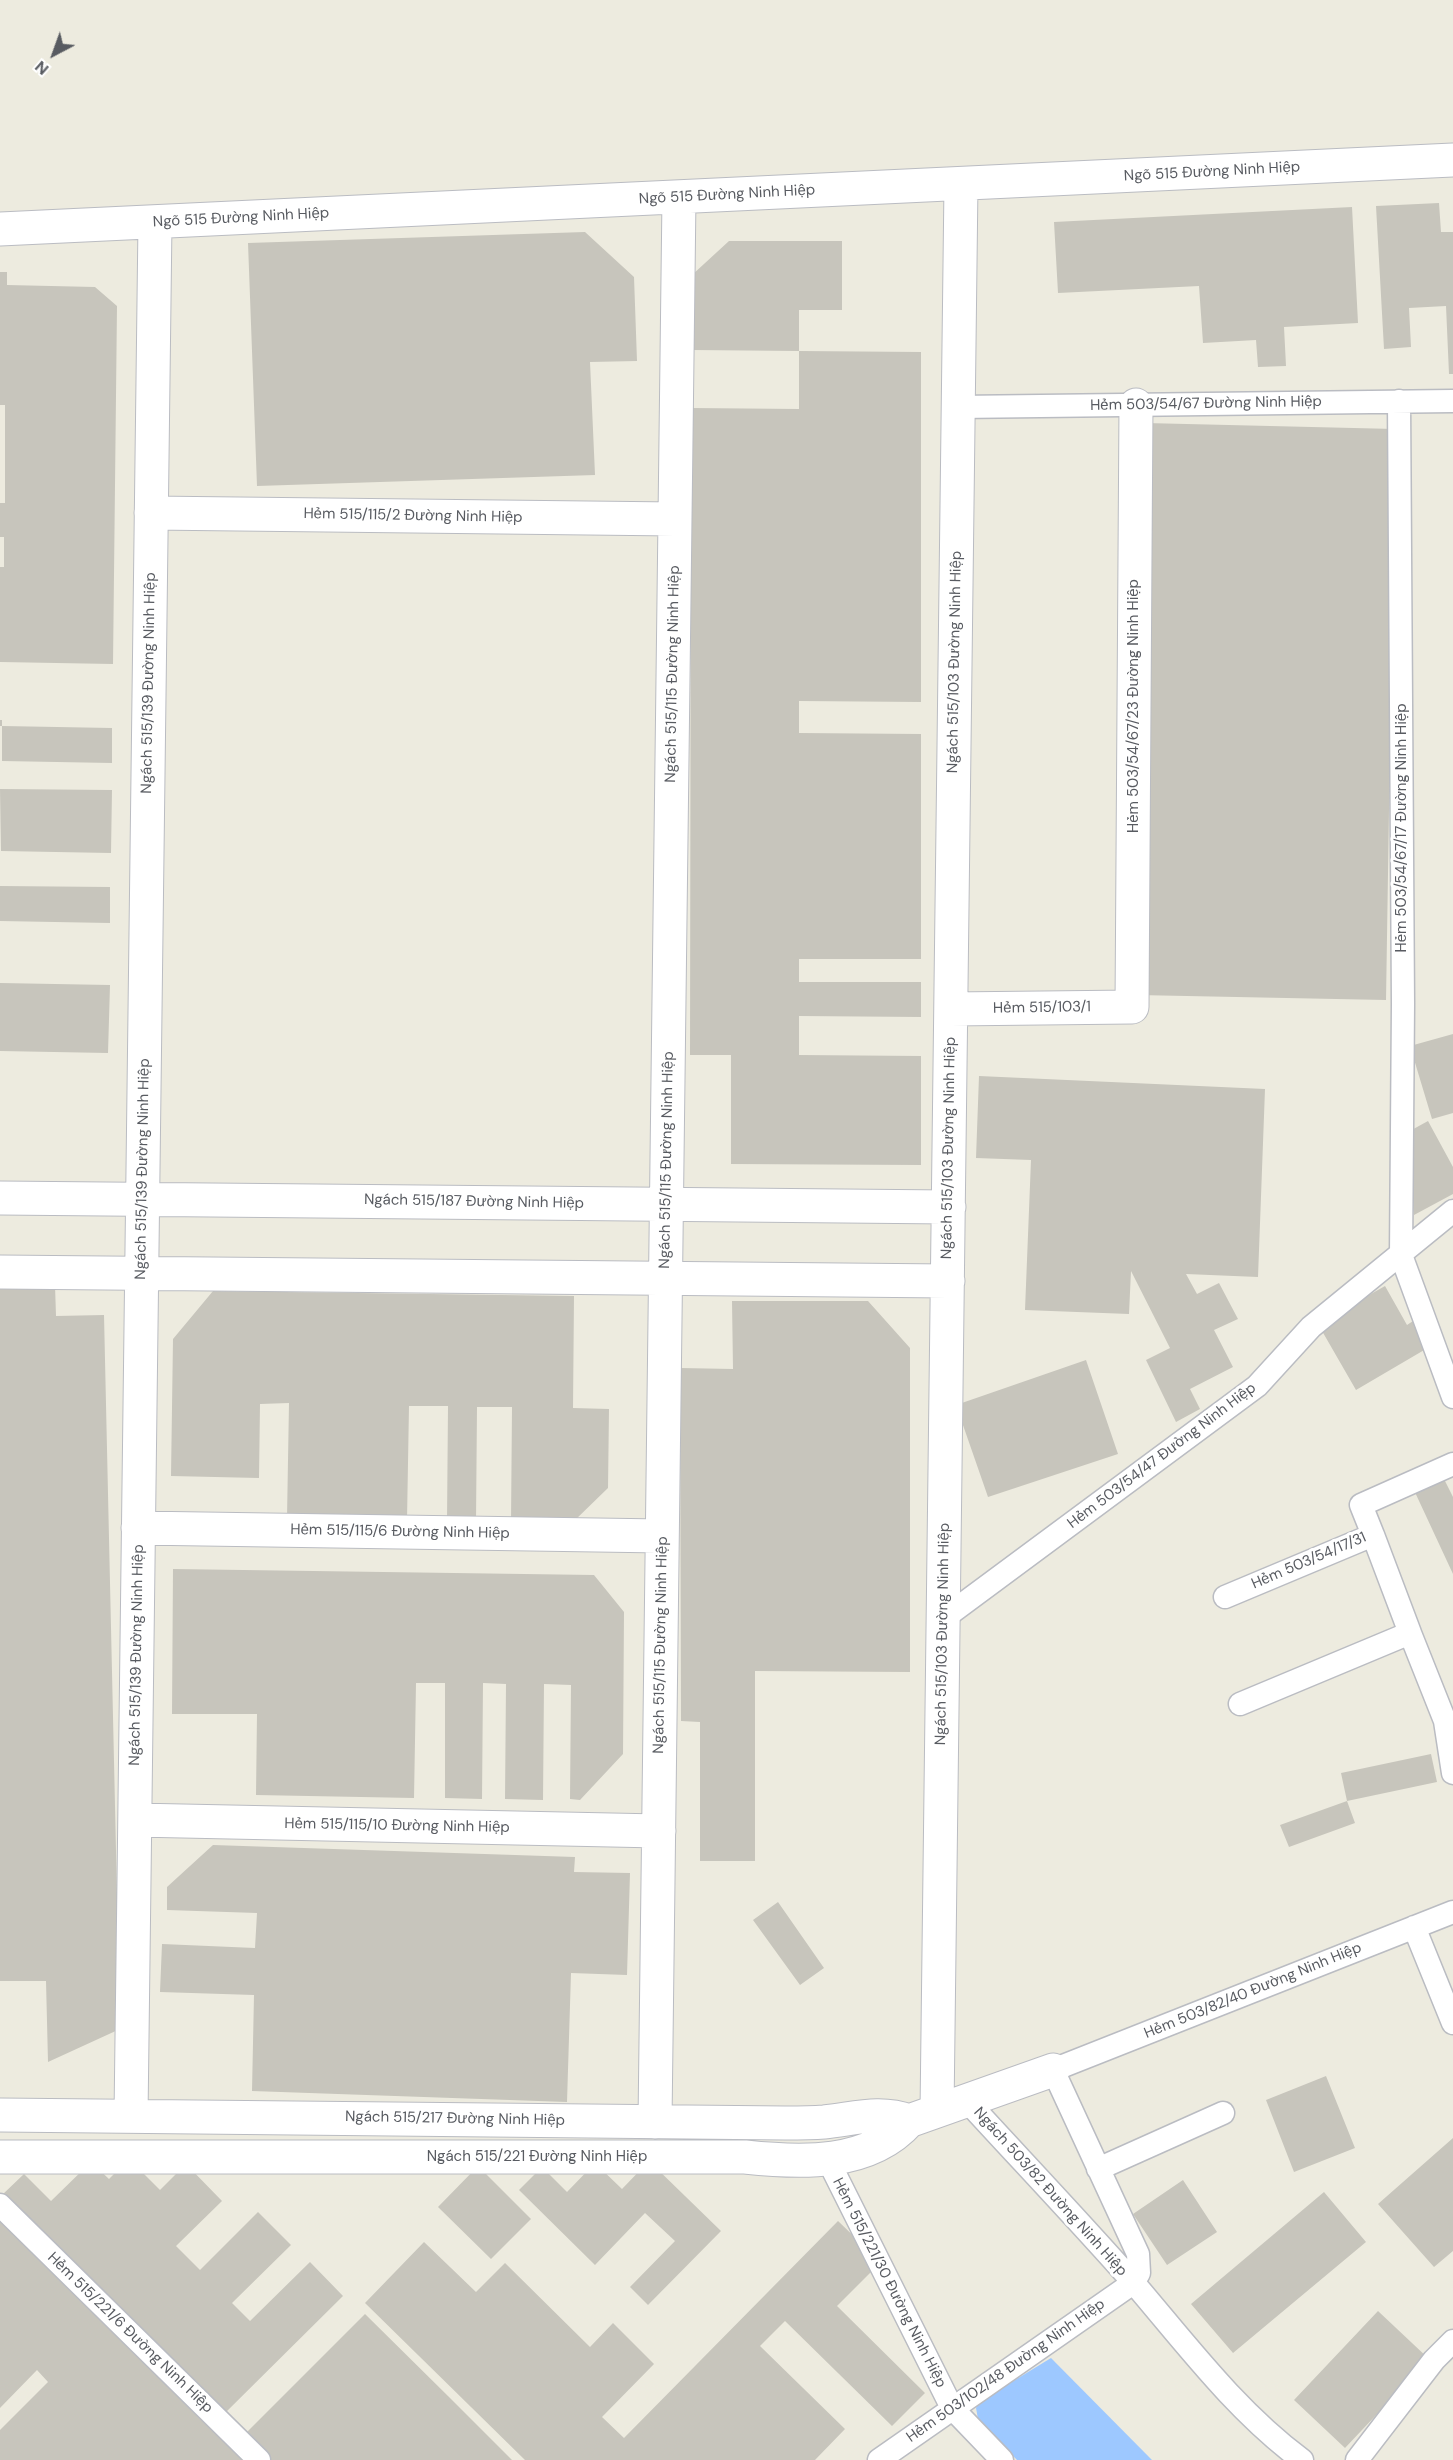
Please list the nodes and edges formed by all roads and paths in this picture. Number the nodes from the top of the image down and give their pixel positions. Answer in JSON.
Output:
{"nodes":[{"id":1,"x":1453,"y":160,"type":"edge"},
{"id":2,"x":961,"y":184,"type":"junction"},
{"id":3,"x":679,"y":197,"type":"junction"},
{"id":4,"x":155,"y":222,"type":"junction"},
{"id":5,"x":0,"y":229,"type":"edge"},
{"id":6,"x":1399,"y":401,"type":"junction"},
{"id":7,"x":1453,"y":401,"type":"edge"},
{"id":8,"x":1137,"y":405,"type":"junction"},
{"id":9,"x":958,"y":407,"type":"junction"},
{"id":10,"x":151,"y":513,"type":"junction"},
{"id":11,"x":675,"y":519,"type":"junction"},
{"id":12,"x":1132,"y":1007,"type":"joint"},
{"id":13,"x":951,"y":1009,"type":"junction"},
{"id":14,"x":0,"y":1198,"type":"edge"},
{"id":15,"x":142,"y":1199,"type":"junction"},
{"id":16,"x":667,"y":1204,"type":"junction"},
{"id":17,"x":949,"y":1207,"type":"junction"},
{"id":18,"x":1453,"y":1211,"type":"edge"},
{"id":19,"x":1401,"y":1255,"type":"junction"},
{"id":20,"x":0,"y":1272,"type":"edge"},
{"id":21,"x":141,"y":1273,"type":"junction"},
{"id":22,"x":665,"y":1279,"type":"junction"},
{"id":23,"x":948,"y":1281,"type":"junction"},
{"id":24,"x":1453,"y":1397,"type":"edge"},
{"id":25,"x":1453,"y":1464,"type":"edge"},
{"id":26,"x":138,"y":1528,"type":"junction"},
{"id":27,"x":1373,"y":1535,"type":"junction"},
{"id":28,"x":662,"y":1536,"type":"junction"},
{"id":29,"x":1225,"y":1597,"type":"dead end"},
{"id":30,"x":944,"y":1618,"type":"junction"},
{"id":31,"x":1410,"y":1633,"type":"junction"},
{"id":32,"x":1240,"y":1704,"type":"dead end"},
{"id":33,"x":1453,"y":1773,"type":"edge"},
{"id":34,"x":135,"y":1820,"type":"junction"},
{"id":35,"x":658,"y":1831,"type":"junction"},
{"id":36,"x":1453,"y":1912,"type":"edge"},
{"id":37,"x":1414,"y":1927,"type":"junction"},
{"id":38,"x":1453,"y":2023,"type":"edge"},
{"id":39,"x":1053,"y":2070,"type":"junction"},
{"id":40,"x":967,"y":2101,"type":"junction"},
{"id":41,"x":1224,"y":2114,"type":"dead end"},
{"id":42,"x":0,"y":2115,"type":"edge"},
{"id":43,"x":131,"y":2116,"type":"junction"},
{"id":44,"x":923,"y":2116,"type":"junction"},
{"id":45,"x":655,"y":2122,"type":"junction"},
{"id":46,"x":0,"y":2157,"type":"edge"},
{"id":47,"x":827,"y":2158,"type":"junction"},
{"id":48,"x":1098,"y":2169,"type":"junction"},
{"id":49,"x":0,"y":2205,"type":"edge"},
{"id":50,"x":1133,"y":2283,"type":"junction"},
{"id":51,"x":1453,"y":2341,"type":"edge"},
{"id":52,"x":952,"y":2408,"type":"junction"},
{"id":53,"x":259,"y":2460,"type":"edge"},
{"id":54,"x":879,"y":2460,"type":"edge"},
{"id":55,"x":1002,"y":2460,"type":"edge"},
{"id":56,"x":1302,"y":2460,"type":"edge"},
{"id":57,"x":1357,"y":2460,"type":"edge"}],
"edges":[{"from":1,"to":2,"type":"street","name":"Ngõ 515 Đường Ninh Hiệp"},
{"from":2,"to":3,"type":"street","name":"Ngõ 515 Đường Ninh Hiệp"},
{"from":2,"to":9,"type":"street","name":"Ngách 515/103 Đường Ninh Hiệp"},
{"from":3,"to":4,"type":"street","name":"Ngõ 515 Đường Ninh Hiệp"},
{"from":3,"to":11,"type":"street","name":"Ngách 515/115 Đường Ninh Hiệp"},
{"from":4,"to":5,"type":"street","name":"Ngõ 515 Đường Ninh Hiệp"},
{"from":4,"to":10,"type":"street","name":"Ngách 515/139 Đường Ninh Hiệp"},
{"from":6,"to":7,"type":"lane","name":"Hẻm 503/54/67 Đường Ninh Hiệp"},
{"from":6,"to":8,"type":"lane","name":"Hẻm 503/54/67 Đường Ninh Hiệp"},
{"from":6,"to":19,"type":"lane","name":"Hẻm 503/54/67/17 Đường Ninh Hiệp"},
{"from":8,"to":9,"type":"lane","name":"Hẻm 503/54/67 Đường Ninh Hiệp"},
{"from":8,"to":12,"type":"street","name":"Hẻm 503/54/67/23 Đường Ninh Hiệp"},
{"from":9,"to":13,"type":"street","name":"Ngách 515/103 Đường Ninh Hiệp"},
{"from":10,"to":11,"type":"street","name":"Hẻm 515/115/2 Đường Ninh Hiệp"},
{"from":10,"to":15,"type":"street","name":"Ngách 515/139 Đường Ninh Hiệp"},
{"from":11,"to":16,"type":"street","name":"Ngách 515/115 Đường Ninh Hiệp"},
{"from":12,"to":13,"type":"street","name":"Hẻm 515/103/1"},
{"from":13,"to":17,"type":"street","name":"Ngách 515/103 Đường Ninh Hiệp"},
{"from":14,"to":15,"type":"street","name":"Ngách 515/187 Đường Ninh Hiệp"},
{"from":15,"to":16,"type":"street","name":"Ngách 515/187 Đường Ninh Hiệp"},
{"from":15,"to":21,"type":"street","name":"Ngách 515/139 Đường Ninh Hiệp"},
{"from":16,"to":17,"type":"street","name":"Ngách 515/187 Đường Ninh Hiệp"},
{"from":16,"to":22,"type":"street","name":"Ngách 515/115 Đường Ninh Hiệp"},
{"from":17,"to":23,"type":"street","name":"Ngách 515/103 Đường Ninh Hiệp"},
{"from":18,"to":19,"type":"lane","name":"Hẻm 503/54/47 Đường Ninh Hiệp"},
{"from":19,"to":24,"type":"lane"},
{"from":19,"to":30,"type":"lane","name":"Hẻm 503/54/47 Đường Ninh Hiệp"},
{"from":20,"to":21,"type":"street"},
{"from":21,"to":22,"type":"street"},
{"from":21,"to":26,"type":"street","name":"Ngách 515/139 Đường Ninh Hiệp"},
{"from":22,"to":23,"type":"street"},
{"from":22,"to":28,"type":"street","name":"Ngách 515/115 Đường Ninh Hiệp"},
{"from":23,"to":30,"type":"street","name":"Ngách 515/103 Đường Ninh Hiệp"},
{"from":25,"to":27,"type":"lane","name":"Hẻm 503/54/17/31"},
{"from":26,"to":28,"type":"street","name":"Hẻm 515/115/6 Đường Ninh Hiệp"},
{"from":26,"to":34,"type":"street","name":"Ngách 515/139 Đường Ninh Hiệp"},
{"from":27,"to":29,"type":"lane","name":"Hẻm 503/54/17/31"},
{"from":27,"to":31,"type":"lane"},
{"from":28,"to":35,"type":"street","name":"Ngách 515/115 Đường Ninh Hiệp"},
{"from":30,"to":44,"type":"street","name":"Ngách 515/103 Đường Ninh Hiệp"},
{"from":31,"to":32,"type":"lane"},
{"from":31,"to":33,"type":"lane"},
{"from":34,"to":35,"type":"street","name":"Hẻm 515/115/10 Đường Ninh Hiệp"},
{"from":34,"to":43,"type":"street","name":"Ngách 515/139 Đường Ninh Hiệp"},
{"from":35,"to":45,"type":"street","name":"Ngách 515/115 Đường Ninh Hiệp"},
{"from":36,"to":37,"type":"lane","name":"Hẻm 503/82/40 Đường Ninh Hiệp"},
{"from":37,"to":38,"type":"lane"},
{"from":37,"to":39,"type":"lane","name":"Hẻm 503/82/40 Đường Ninh Hiệp"},
{"from":39,"to":40,"type":"street","name":"Ngách 515/221 Đường Ninh Hiệp"},
{"from":39,"to":48,"type":"lane","name":"Ngách 503/82 Đường Ninh Hiệp"},
{"from":40,"to":44,"type":"street","name":"Ngách 515/221 Đường Ninh Hiệp"},
{"from":40,"to":50,"type":"lane","name":"Ngách 503/82 Đường Ninh Hiệp"},
{"from":41,"to":48,"type":"lane"},
{"from":42,"to":43,"type":"street","name":"Ngách 515/217 Đường Ninh Hiệp"},
{"from":43,"to":45,"type":"street","name":"Ngách 515/217 Đường Ninh Hiệp"},
{"from":44,"to":45,"type":"street","name":"Ngách 515/217 Đường Ninh Hiệp"},
{"from":44,"to":47,"type":"street","name":"Ngách 515/221 Đường Ninh Hiệp"},
{"from":46,"to":47,"type":"street","name":"Ngách 515/221 Đường Ninh Hiệp"},
{"from":47,"to":52,"type":"lane","name":"Hẻm 515/221/30 Đường Ninh Hiệp"},
{"from":48,"to":50,"type":"lane","name":"Ngách 503/82 Đường Ninh Hiệp"},
{"from":49,"to":53,"type":"lane","name":"Hẻm 515/221/6 Đường Ninh Hiệp"},
{"from":50,"to":52,"type":"lane","name":"Hẻm 503/102/48 Đường Ninh Hiệp"},
{"from":50,"to":56,"type":"lane","name":"Ngách 503/82 Đường Ninh Hiệp"},
{"from":51,"to":57,"type":"lane"},
{"from":52,"to":54,"type":"lane","name":"Hẻm 503/102/48 Đường Ninh Hiệp"},
{"from":52,"to":55,"type":"lane","name":"Hẻm 515/221/30 Đường Ninh Hiệp"}]}
